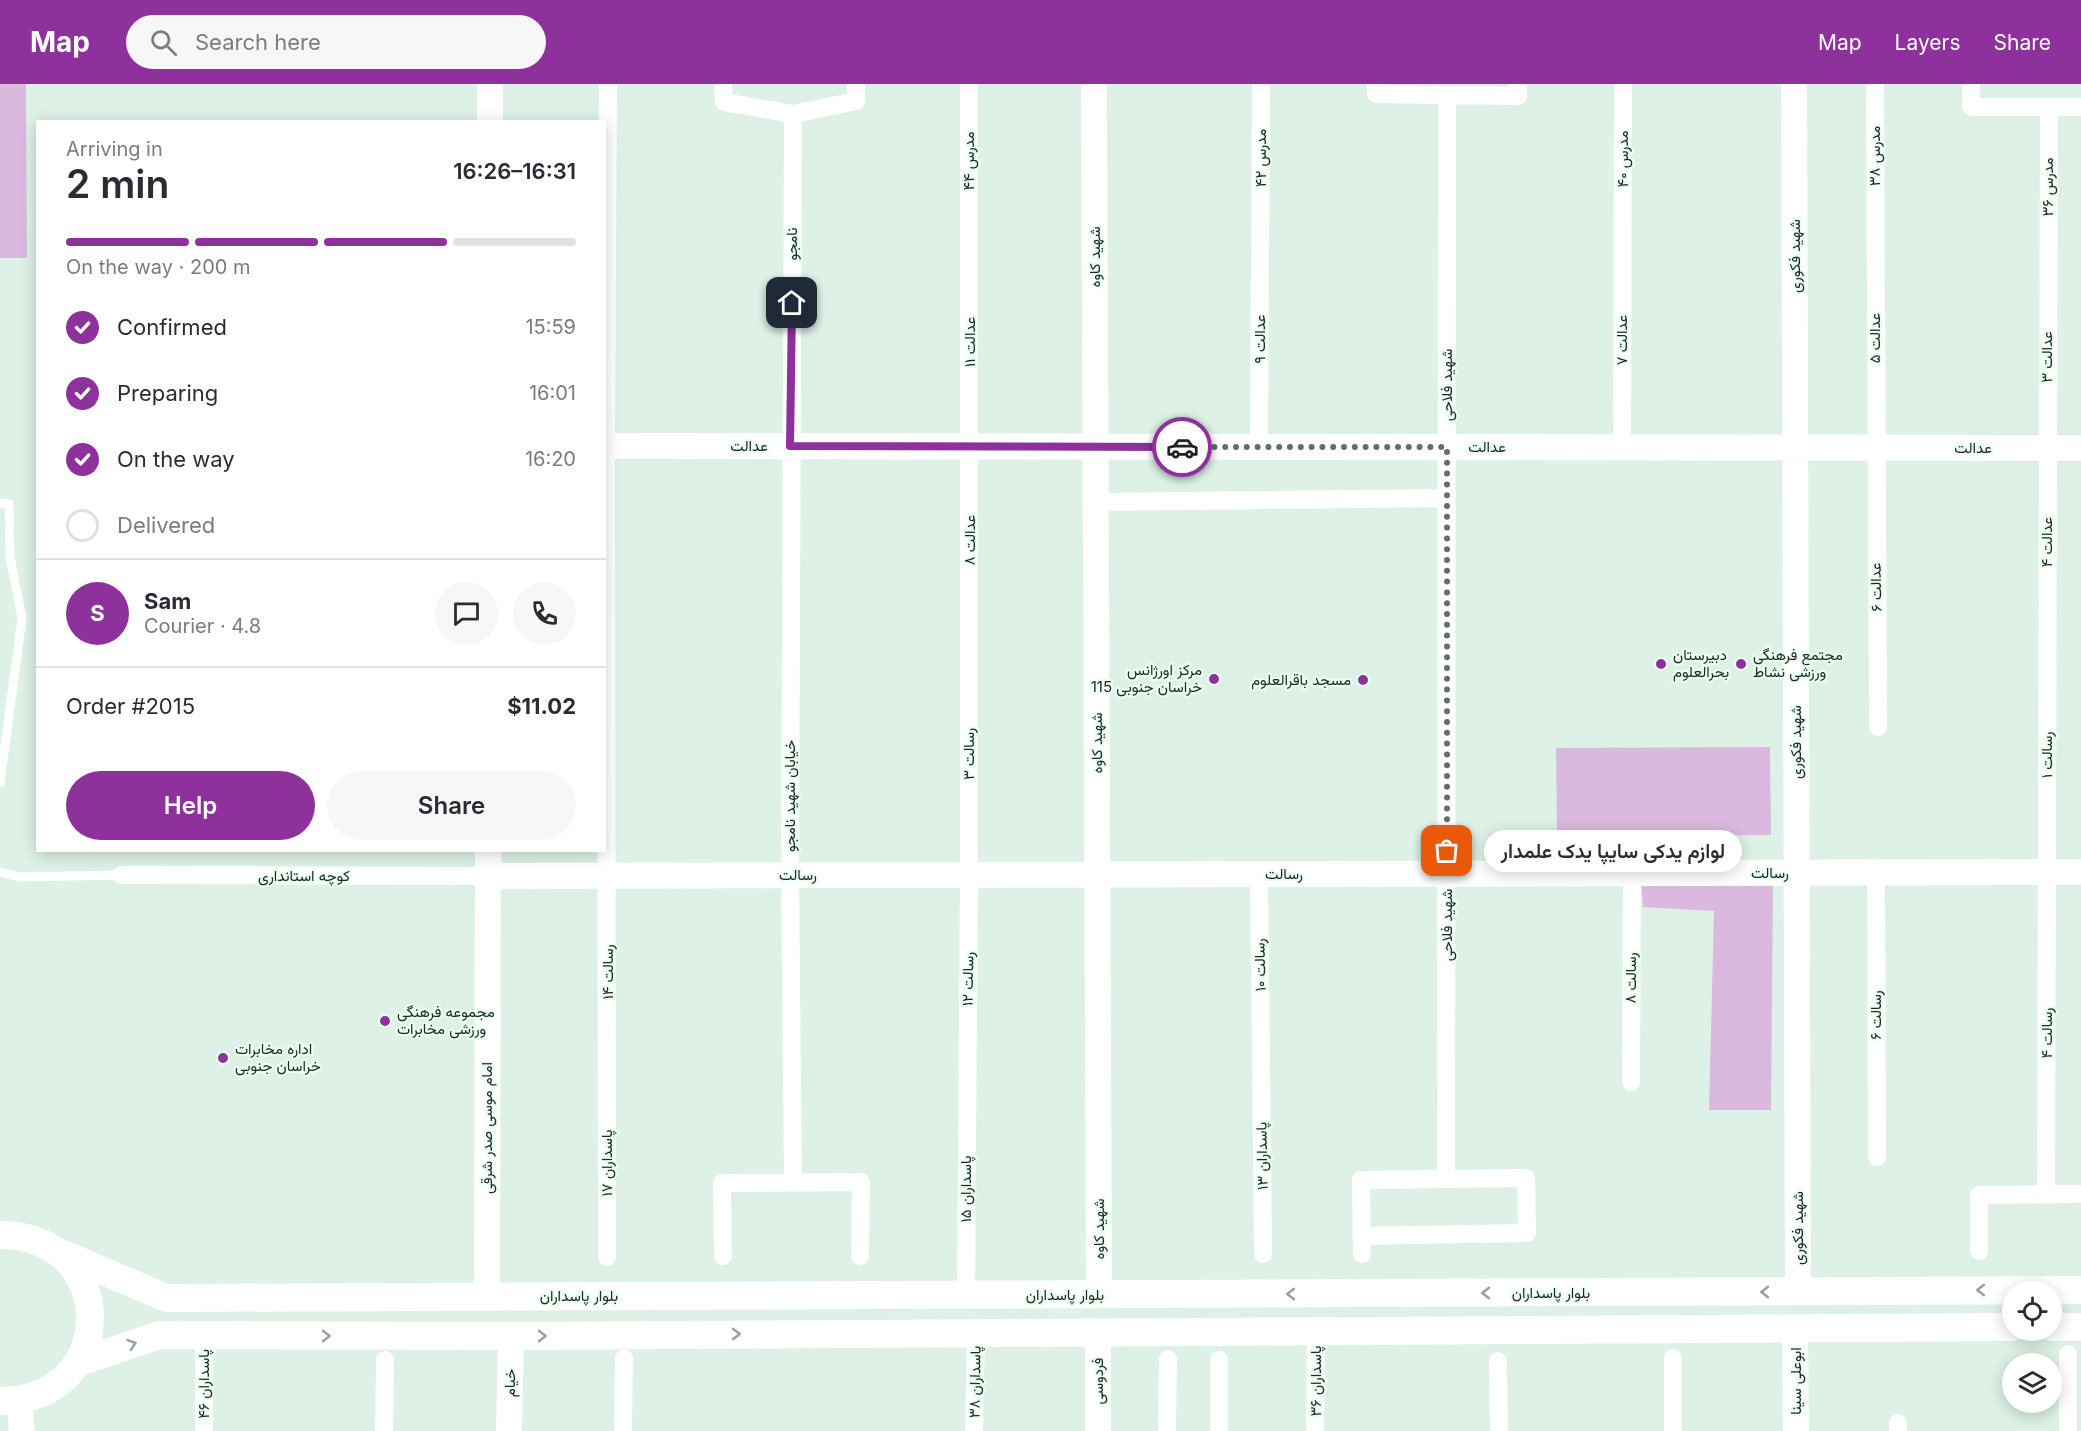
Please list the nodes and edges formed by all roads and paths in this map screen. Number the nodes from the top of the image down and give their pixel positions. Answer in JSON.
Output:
{"nodes":[{"id":1,"x":490,"y":84,"type":"edge"},
{"id":2,"x":608,"y":84,"type":"edge"},
{"id":3,"x":723,"y":84,"type":"edge"},
{"id":4,"x":856,"y":84,"type":"edge"},
{"id":5,"x":969,"y":84,"type":"edge"},
{"id":6,"x":1094,"y":84,"type":"edge"},
{"id":7,"x":1261,"y":84,"type":"edge"},
{"id":8,"x":1376,"y":84,"type":"edge"},
{"id":9,"x":1518,"y":84,"type":"edge"},
{"id":10,"x":1623,"y":84,"type":"edge"},
{"id":11,"x":1794,"y":84,"type":"edge"},
{"id":12,"x":1875,"y":84,"type":"edge"},
{"id":13,"x":1971,"y":84,"type":"edge"},
{"id":14,"x":1447,"y":96,"type":"junction"},
{"id":15,"x":2049,"y":107,"type":"junction"},
{"id":16,"x":2081,"y":107,"type":"edge"},
{"id":17,"x":793,"y":114,"type":"junction"},
{"id":18,"x":490,"y":120,"type":"edge"},
{"id":19,"x":1875,"y":229,"type":"joint"},
{"id":20,"x":1261,"y":232,"type":"joint"},
{"id":21,"x":1622,"y":233,"type":"joint"},
{"id":22,"x":970,"y":237,"type":"joint"},
{"id":23,"x":2048,"y":267,"type":"joint"},
{"id":24,"x":606,"y":338,"type":"edge"},
{"id":25,"x":606,"y":446,"type":"edge"},
{"id":26,"x":790,"y":446,"type":"junction"},
{"id":27,"x":970,"y":446,"type":"junction"},
{"id":28,"x":1096,"y":447,"type":"junction"},
{"id":29,"x":1259,"y":447,"type":"junction"},
{"id":30,"x":1447,"y":447,"type":"junction"},
{"id":31,"x":1622,"y":447,"type":"junction"},
{"id":32,"x":1796,"y":447,"type":"junction"},
{"id":33,"x":1875,"y":447,"type":"junction"},
{"id":34,"x":2047,"y":448,"type":"junction"},
{"id":35,"x":2081,"y":448,"type":"edge"},
{"id":36,"x":1447,"y":498,"type":"junction"},
{"id":37,"x":1096,"y":502,"type":"junction"},
{"id":38,"x":0,"y":503,"type":"edge"},
{"id":39,"x":969,"y":634,"type":"joint"},
{"id":40,"x":606,"y":636,"type":"edge"},
{"id":41,"x":2047,"y":637,"type":"joint"},
{"id":42,"x":1878,"y":727,"type":"dead end"},
{"id":43,"x":0,"y":783,"type":"edge"},
{"id":44,"x":488,"y":852,"type":"edge"},
{"id":45,"x":0,"y":872,"type":"edge"},
{"id":46,"x":2048,"y":872,"type":"junction"},
{"id":47,"x":2081,"y":872,"type":"edge"},
{"id":48,"x":1632,"y":873,"type":"junction"},
{"id":49,"x":1797,"y":873,"type":"junction"},
{"id":50,"x":1876,"y":873,"type":"junction"},
{"id":51,"x":1098,"y":874,"type":"junction"},
{"id":52,"x":1259,"y":874,"type":"junction"},
{"id":53,"x":1447,"y":874,"type":"junction"},
{"id":54,"x":121,"y":875,"type":"joint"},
{"id":55,"x":608,"y":875,"type":"junction"},
{"id":56,"x":790,"y":875,"type":"junction"},
{"id":57,"x":969,"y":875,"type":"junction"},
{"id":58,"x":488,"y":876,"type":"junction"},
{"id":59,"x":1260,"y":1057,"type":"joint"},
{"id":60,"x":608,"y":1069,"type":"joint"},
{"id":61,"x":967,"y":1082,"type":"joint"},
{"id":62,"x":1631,"y":1083,"type":"dead end"},
{"id":63,"x":1877,"y":1157,"type":"dead end"},
{"id":64,"x":1446,"y":1178,"type":"junction"},
{"id":65,"x":793,"y":1182,"type":"junction"},
{"id":66,"x":2081,"y":1194,"type":"edge"},
{"id":67,"x":2046,"y":1195,"type":"junction"},
{"id":68,"x":0,"y":1235,"type":"edge"},
{"id":69,"x":1361,"y":1236,"type":"junction"},
{"id":70,"x":1979,"y":1251,"type":"dead end"},
{"id":71,"x":58,"y":1252,"type":"junction"},
{"id":72,"x":1263,"y":1254,"type":"dead end"},
{"id":73,"x":1362,"y":1254,"type":"dead end"},
{"id":74,"x":723,"y":1256,"type":"dead end"},
{"id":75,"x":860,"y":1256,"type":"dead end"},
{"id":76,"x":607,"y":1257,"type":"dead end"},
{"id":77,"x":2081,"y":1290,"type":"edge"},
{"id":78,"x":1798,"y":1292,"type":"junction"},
{"id":79,"x":1099,"y":1294,"type":"junction"},
{"id":80,"x":966,"y":1295,"type":"junction"},
{"id":81,"x":487,"y":1297,"type":"junction"},
{"id":82,"x":2002,"y":1327,"type":"edge"},
{"id":83,"x":2062,"y":1327,"type":"edge"},
{"id":84,"x":2081,"y":1327,"type":"edge"},
{"id":85,"x":1796,"y":1330,"type":"junction"},
{"id":86,"x":976,"y":1332,"type":"junction"},
{"id":87,"x":1098,"y":1332,"type":"junction"},
{"id":88,"x":1316,"y":1332,"type":"junction"},
{"id":89,"x":204,"y":1336,"type":"junction"},
{"id":90,"x":511,"y":1336,"type":"junction"},
{"id":91,"x":2075,"y":1354,"type":"edge"},
{"id":92,"x":1673,"y":1358,"type":"dead end"},
{"id":93,"x":624,"y":1359,"type":"dead end"},
{"id":94,"x":1168,"y":1359,"type":"dead end"},
{"id":95,"x":385,"y":1360,"type":"dead end"},
{"id":96,"x":1219,"y":1360,"type":"dead end"},
{"id":97,"x":1498,"y":1361,"type":"dead end"},
{"id":98,"x":77,"y":1364,"type":"junction"},
{"id":99,"x":9,"y":1401,"type":"edge"},
{"id":100,"x":22,"y":1431,"type":"edge"},
{"id":101,"x":204,"y":1431,"type":"edge"},
{"id":102,"x":384,"y":1431,"type":"edge"},
{"id":103,"x":509,"y":1431,"type":"edge"},
{"id":104,"x":623,"y":1431,"type":"edge"},
{"id":105,"x":974,"y":1431,"type":"edge"},
{"id":106,"x":1098,"y":1431,"type":"edge"},
{"id":107,"x":1167,"y":1431,"type":"edge"},
{"id":108,"x":1219,"y":1431,"type":"edge"},
{"id":109,"x":1315,"y":1431,"type":"edge"},
{"id":110,"x":1499,"y":1431,"type":"edge"},
{"id":111,"x":1673,"y":1431,"type":"edge"},
{"id":112,"x":1796,"y":1431,"type":"edge"},
{"id":113,"x":2068,"y":1431,"type":"edge"}],
"edges":[{"from":1,"to":18,"type":"street"},
{"from":2,"to":24,"type":"street","name":"رسالت ۱۴"},
{"from":3,"to":17,"type":"street"},
{"from":4,"to":17,"type":"street"},
{"from":5,"to":22,"type":"street","name":"مدرس ۴۴"},
{"from":6,"to":28,"type":"street","name":"شهید کاوه"},
{"from":7,"to":20,"type":"street","name":"مدرس ۴۲"},
{"from":8,"to":14,"type":"street"},
{"from":9,"to":14,"type":"street"},
{"from":10,"to":21,"type":"street","name":"مدرس ۴۰"},
{"from":11,"to":32,"type":"street","name":"شهید فکوری"},
{"from":12,"to":19,"type":"street","name":"مدرس ۳۸"},
{"from":13,"to":15,"type":"street"},
{"from":14,"to":30,"type":"street","name":"شهید فلاحی"},
{"from":15,"to":16,"type":"street"},
{"from":15,"to":23,"type":"street","name":"مدرس ۳۶"},
{"from":17,"to":26,"type":"street","name":"نامجو"},
{"from":19,"to":33,"type":"street","name":"عدالت ۵"},
{"from":20,"to":29,"type":"street","name":"عدالت ۹"},
{"from":21,"to":31,"type":"street","name":"عدالت ۷"},
{"from":22,"to":27,"type":"street","name":"عدالت ۱۱"},
{"from":23,"to":34,"type":"street","name":"عدالت ۳"},
{"from":25,"to":26,"type":"street","name":"عدالت"},
{"from":26,"to":27,"type":"street","name":"عدالت"},
{"from":26,"to":56,"type":"street","name":"خیابان شهید نامجو"},
{"from":27,"to":28,"type":"street","name":"عدالت"},
{"from":27,"to":39,"type":"street","name":"عدالت ۸"},
{"from":28,"to":29,"type":"street","name":"عدالت"},
{"from":28,"to":37,"type":"street","name":"شهید کاوه"},
{"from":29,"to":30,"type":"street","name":"عدالت"},
{"from":30,"to":31,"type":"street","name":"عدالت"},
{"from":30,"to":36,"type":"street","name":"شهید فلاحی"},
{"from":31,"to":32,"type":"street","name":"عدالت"},
{"from":32,"to":33,"type":"street","name":"عدالت"},
{"from":32,"to":49,"type":"street","name":"شهید فکوری"},
{"from":33,"to":34,"type":"street","name":"عدالت"},
{"from":33,"to":42,"type":"street","name":"عدالت ۶"},
{"from":34,"to":35,"type":"street","name":"عدالت"},
{"from":34,"to":41,"type":"street","name":"عدالت ۴"},
{"from":36,"to":37,"type":"street"},
{"from":36,"to":53,"type":"street","name":"شهید فلاحی"},
{"from":37,"to":51,"type":"street","name":"شهید کاوه"},
{"from":38,"to":43,"type":"lane"},
{"from":39,"to":57,"type":"street","name":"رسالت ۳"},
{"from":40,"to":55,"type":"street","name":"رسالت ۱۴"},
{"from":41,"to":46,"type":"street","name":"رسالت ۱"},
{"from":44,"to":58,"type":"street","name":"امام موسی صدر شرقی"},
{"from":45,"to":54,"type":"lane"},
{"from":46,"to":47,"type":"street","name":"رسالت"},
{"from":46,"to":50,"type":"street","name":"رسالت"},
{"from":46,"to":67,"type":"street","name":"رسالت ۴"},
{"from":48,"to":49,"type":"street","name":"رسالت"},
{"from":48,"to":53,"type":"street","name":"رسالت"},
{"from":48,"to":62,"type":"street","name":"رسالت ۸"},
{"from":49,"to":50,"type":"street","name":"رسالت"},
{"from":49,"to":78,"type":"street","name":"شهید فکوری"},
{"from":50,"to":63,"type":"street","name":"رسالت ۶"},
{"from":51,"to":52,"type":"street","name":"رسالت"},
{"from":51,"to":57,"type":"street","name":"رسالت"},
{"from":51,"to":79,"type":"street","name":"شهید کاوه"},
{"from":52,"to":53,"type":"street","name":"رسالت"},
{"from":52,"to":59,"type":"street","name":"رسالت ۱۰"},
{"from":53,"to":64,"type":"street","name":"شهید فلاحی"},
{"from":54,"to":58,"type":"street","name":"کوچه استانداری"},
{"from":55,"to":56,"type":"street","name":"رسالت"},
{"from":55,"to":58,"type":"street","name":"رسالت"},
{"from":55,"to":60,"type":"street","name":"رسالت ۱۴"},
{"from":56,"to":57,"type":"street","name":"رسالت"},
{"from":56,"to":65,"type":"street","name":"خیابان شهید نامجو"},
{"from":57,"to":61,"type":"street","name":"رسالت ۱۲"},
{"from":58,"to":81,"type":"street","name":"امام موسی صدر شرقی"},
{"from":59,"to":72,"type":"street","name":"پاسداران ۱۳"},
{"from":60,"to":76,"type":"street","name":"پاسداران ۱۷"},
{"from":61,"to":80,"type":"street","name":"پاسداران ۱۵"},
{"from":64,"to":69,"type":"street"},
{"from":64,"to":69,"type":"street"},
{"from":65,"to":74,"type":"street"},
{"from":65,"to":75,"type":"street"},
{"from":66,"to":67,"type":"street"},
{"from":67,"to":70,"type":"street"},
{"from":68,"to":71,"type":"main road","name":"بلوار پاسداران"},
{"from":69,"to":73,"type":"street"},
{"from":71,"to":81,"type":"main road","name":"بلوار پاسداران"},
{"from":71,"to":98,"type":"main road"},
{"from":77,"to":78,"type":"main road","name":"بلوار پاسداران","one_way":true},
{"from":78,"to":79,"type":"main road","name":"بلوار پاسداران","one_way":true},
{"from":79,"to":80,"type":"main road","name":"بلوار پاسداران"},
{"from":80,"to":81,"type":"main road","name":"بلوار پاسداران"},
{"from":82,"to":85,"type":"main road"},
{"from":83,"to":84,"type":"main road"},
{"from":85,"to":88,"type":"main road"},
{"from":85,"to":112,"type":"street","name":"ابوعلی سینا"},
{"from":86,"to":87,"type":"main road"},
{"from":90,"to":86,"type":"main road","one_way":true},
{"from":86,"to":105,"type":"street","name":"پاسداران ۳۸"},
{"from":87,"to":88,"type":"main road"},
{"from":87,"to":106,"type":"street","name":"فردوسی"},
{"from":88,"to":109,"type":"street","name":"پاسداران ۳۶"},
{"from":89,"to":90,"type":"main road","one_way":true},
{"from":98,"to":89,"type":"main road","one_way":true},
{"from":89,"to":101,"type":"street","name":"پاسداران ۴۶"},
{"from":90,"to":103,"type":"street","name":"خیام"},
{"from":91,"to":113,"type":"street"},
{"from":92,"to":111,"type":"street"},
{"from":93,"to":104,"type":"street"},
{"from":94,"to":107,"type":"street"},
{"from":95,"to":102,"type":"street"},
{"from":96,"to":108,"type":"street"},
{"from":97,"to":110,"type":"street"},
{"from":98,"to":99,"type":"main road"},
{"from":99,"to":100,"type":"street"}]}
